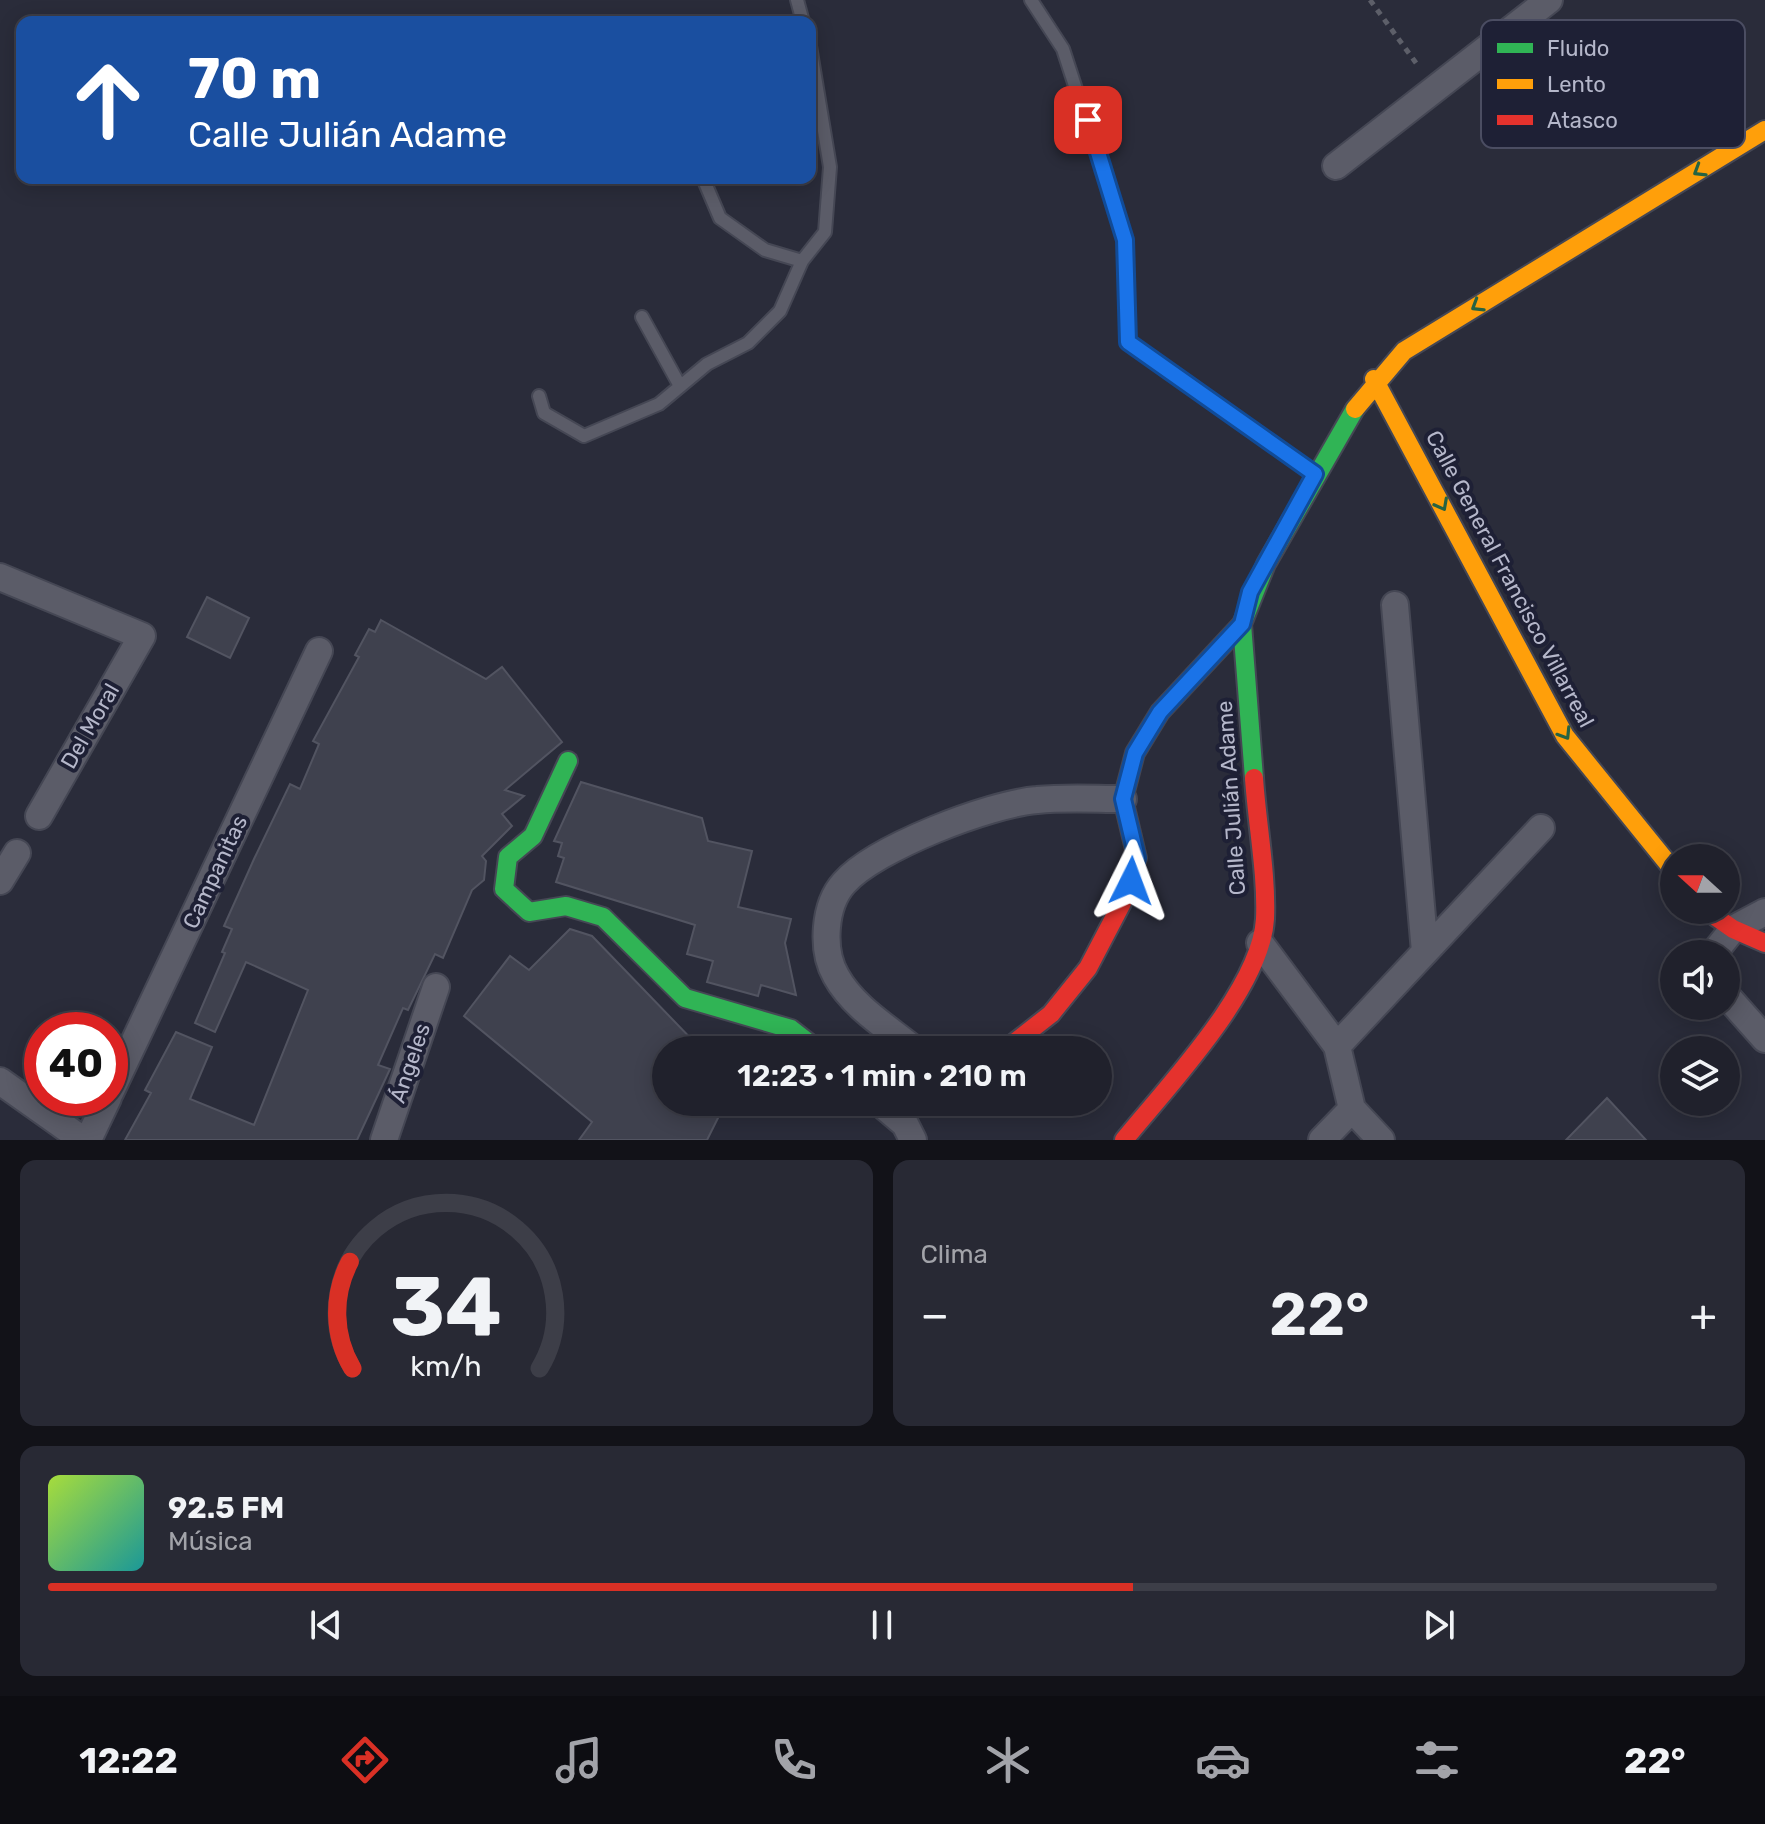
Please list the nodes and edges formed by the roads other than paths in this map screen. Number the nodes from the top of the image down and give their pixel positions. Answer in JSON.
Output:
{"nodes":[{"id":1,"x":1031,"y":0,"type":"edge"},
{"id":2,"x":1549,"y":0,"type":"edge"},
{"id":3,"x":1523,"y":20,"type":"edge"},
{"id":4,"x":1481,"y":53,"type":"edge"},
{"id":5,"x":816,"y":82,"type":"edge"},
{"id":6,"x":1765,"y":130,"type":"edge"},
{"id":7,"x":1745,"y":142,"type":"edge"},
{"id":8,"x":1736,"y":148,"type":"edge"},
{"id":9,"x":1336,"y":166,"type":"dead end"},
{"id":10,"x":706,"y":184,"type":"edge"},
{"id":11,"x":802,"y":261,"type":"junction"},
{"id":12,"x":642,"y":317,"type":"dead end"},
{"id":13,"x":1374,"y":379,"type":"junction"},
{"id":14,"x":680,"y":386,"type":"junction"},
{"id":15,"x":539,"y":396,"type":"dead end"},
{"id":16,"x":1341,"y":428,"type":"junction"},
{"id":17,"x":1405,"y":436,"type":"junction"},
{"id":18,"x":1315,"y":474,"type":"junction"},
{"id":19,"x":0,"y":577,"type":"edge"},
{"id":20,"x":1395,"y":605,"type":"dead end"},
{"id":21,"x":1242,"y":624,"type":"junction"},
{"id":22,"x":319,"y":651,"type":"dead end"},
{"id":23,"x":568,"y":761,"type":"dead end"},
{"id":24,"x":1123,"y":799,"type":"junction"},
{"id":25,"x":39,"y":816,"type":"dead end"},
{"id":26,"x":1541,"y":828,"type":"dead end"},
{"id":27,"x":17,"y":853,"type":"dead end"},
{"id":28,"x":1660,"y":854,"type":"edge"},
{"id":29,"x":0,"y":881,"type":"edge"},
{"id":30,"x":1765,"y":912,"type":"edge"},
{"id":31,"x":1726,"y":924,"type":"edge"},
{"id":32,"x":1733,"y":929,"type":"junction"},
{"id":33,"x":1724,"y":940,"type":"edge"},
{"id":34,"x":1260,"y":943,"type":"junction"},
{"id":35,"x":1765,"y":943,"type":"edge"},
{"id":36,"x":1425,"y":952,"type":"junction"},
{"id":37,"x":436,"y":987,"type":"dead end"},
{"id":38,"x":1740,"y":1011,"type":"edge"},
{"id":39,"x":800,"y":1036,"type":"edge"},
{"id":40,"x":898,"y":1036,"type":"edge"},
{"id":41,"x":1023,"y":1036,"type":"edge"},
{"id":42,"x":1765,"y":1039,"type":"edge"},
{"id":43,"x":1337,"y":1046,"type":"junction"},
{"id":44,"x":128,"y":1056,"type":"edge"},
{"id":45,"x":0,"y":1081,"type":"edge"},
{"id":46,"x":1352,"y":1109,"type":"junction"},
{"id":47,"x":99,"y":1116,"type":"edge"},
{"id":48,"x":896,"y":1116,"type":"edge"},
{"id":49,"x":86,"y":1140,"type":"edge"},
{"id":50,"x":384,"y":1140,"type":"edge"},
{"id":51,"x":913,"y":1140,"type":"edge"},
{"id":52,"x":1124,"y":1140,"type":"edge"},
{"id":53,"x":1322,"y":1140,"type":"edge"},
{"id":54,"x":1381,"y":1140,"type":"edge"}],
"edges":[{"from":1,"to":18,"type":"lane"},
{"from":2,"to":3,"type":"street"},
{"from":4,"to":9,"type":"street"},
{"from":5,"to":11,"type":"lane"},
{"from":6,"to":7,"type":"street","name":"Calle Julián Adame","one_way":true},
{"from":8,"to":13,"type":"street","name":"Calle Julián Adame","one_way":true},
{"from":10,"to":11,"type":"lane"},
{"from":11,"to":14,"type":"lane"},
{"from":12,"to":14,"type":"lane"},
{"from":13,"to":16,"type":"street","name":"Calle Julián Adame"},
{"from":13,"to":17,"type":"street","name":"Calle General Francisco Villarreal"},
{"from":14,"to":15,"type":"lane"},
{"from":16,"to":17,"type":"street"},
{"from":16,"to":18,"type":"street","name":"Calle Julián Adame"},
{"from":17,"to":28,"type":"street","name":"Calle General Francisco Villarreal","one_way":true},
{"from":18,"to":21,"type":"street","name":"Calle Julián Adame"},
{"from":19,"to":25,"type":"street","name":"Del Moral"},
{"from":20,"to":36,"type":"street"},
{"from":21,"to":24,"type":"street"},
{"from":21,"to":34,"type":"street","name":"Calle Julián Adame"},
{"from":22,"to":44,"type":"street","name":"Campanitas"},
{"from":23,"to":39,"type":"street"},
{"from":24,"to":40,"type":"street"},
{"from":24,"to":41,"type":"street"},
{"from":26,"to":36,"type":"street"},
{"from":27,"to":29,"type":"street"},
{"from":30,"to":32,"type":"street"},
{"from":31,"to":32,"type":"street"},
{"from":32,"to":33,"type":"street"},
{"from":32,"to":35,"type":"street"},
{"from":34,"to":43,"type":"street"},
{"from":34,"to":52,"type":"street","name":"Calle Julián Adame"},
{"from":36,"to":43,"type":"street"},
{"from":37,"to":50,"type":"street","name":"Ángeles"},
{"from":38,"to":42,"type":"street"},
{"from":43,"to":46,"type":"street"},
{"from":45,"to":49,"type":"street"},
{"from":46,"to":53,"type":"street"},
{"from":46,"to":54,"type":"street"},
{"from":47,"to":49,"type":"street","name":"Campanitas"},
{"from":48,"to":51,"type":"street"}]}
